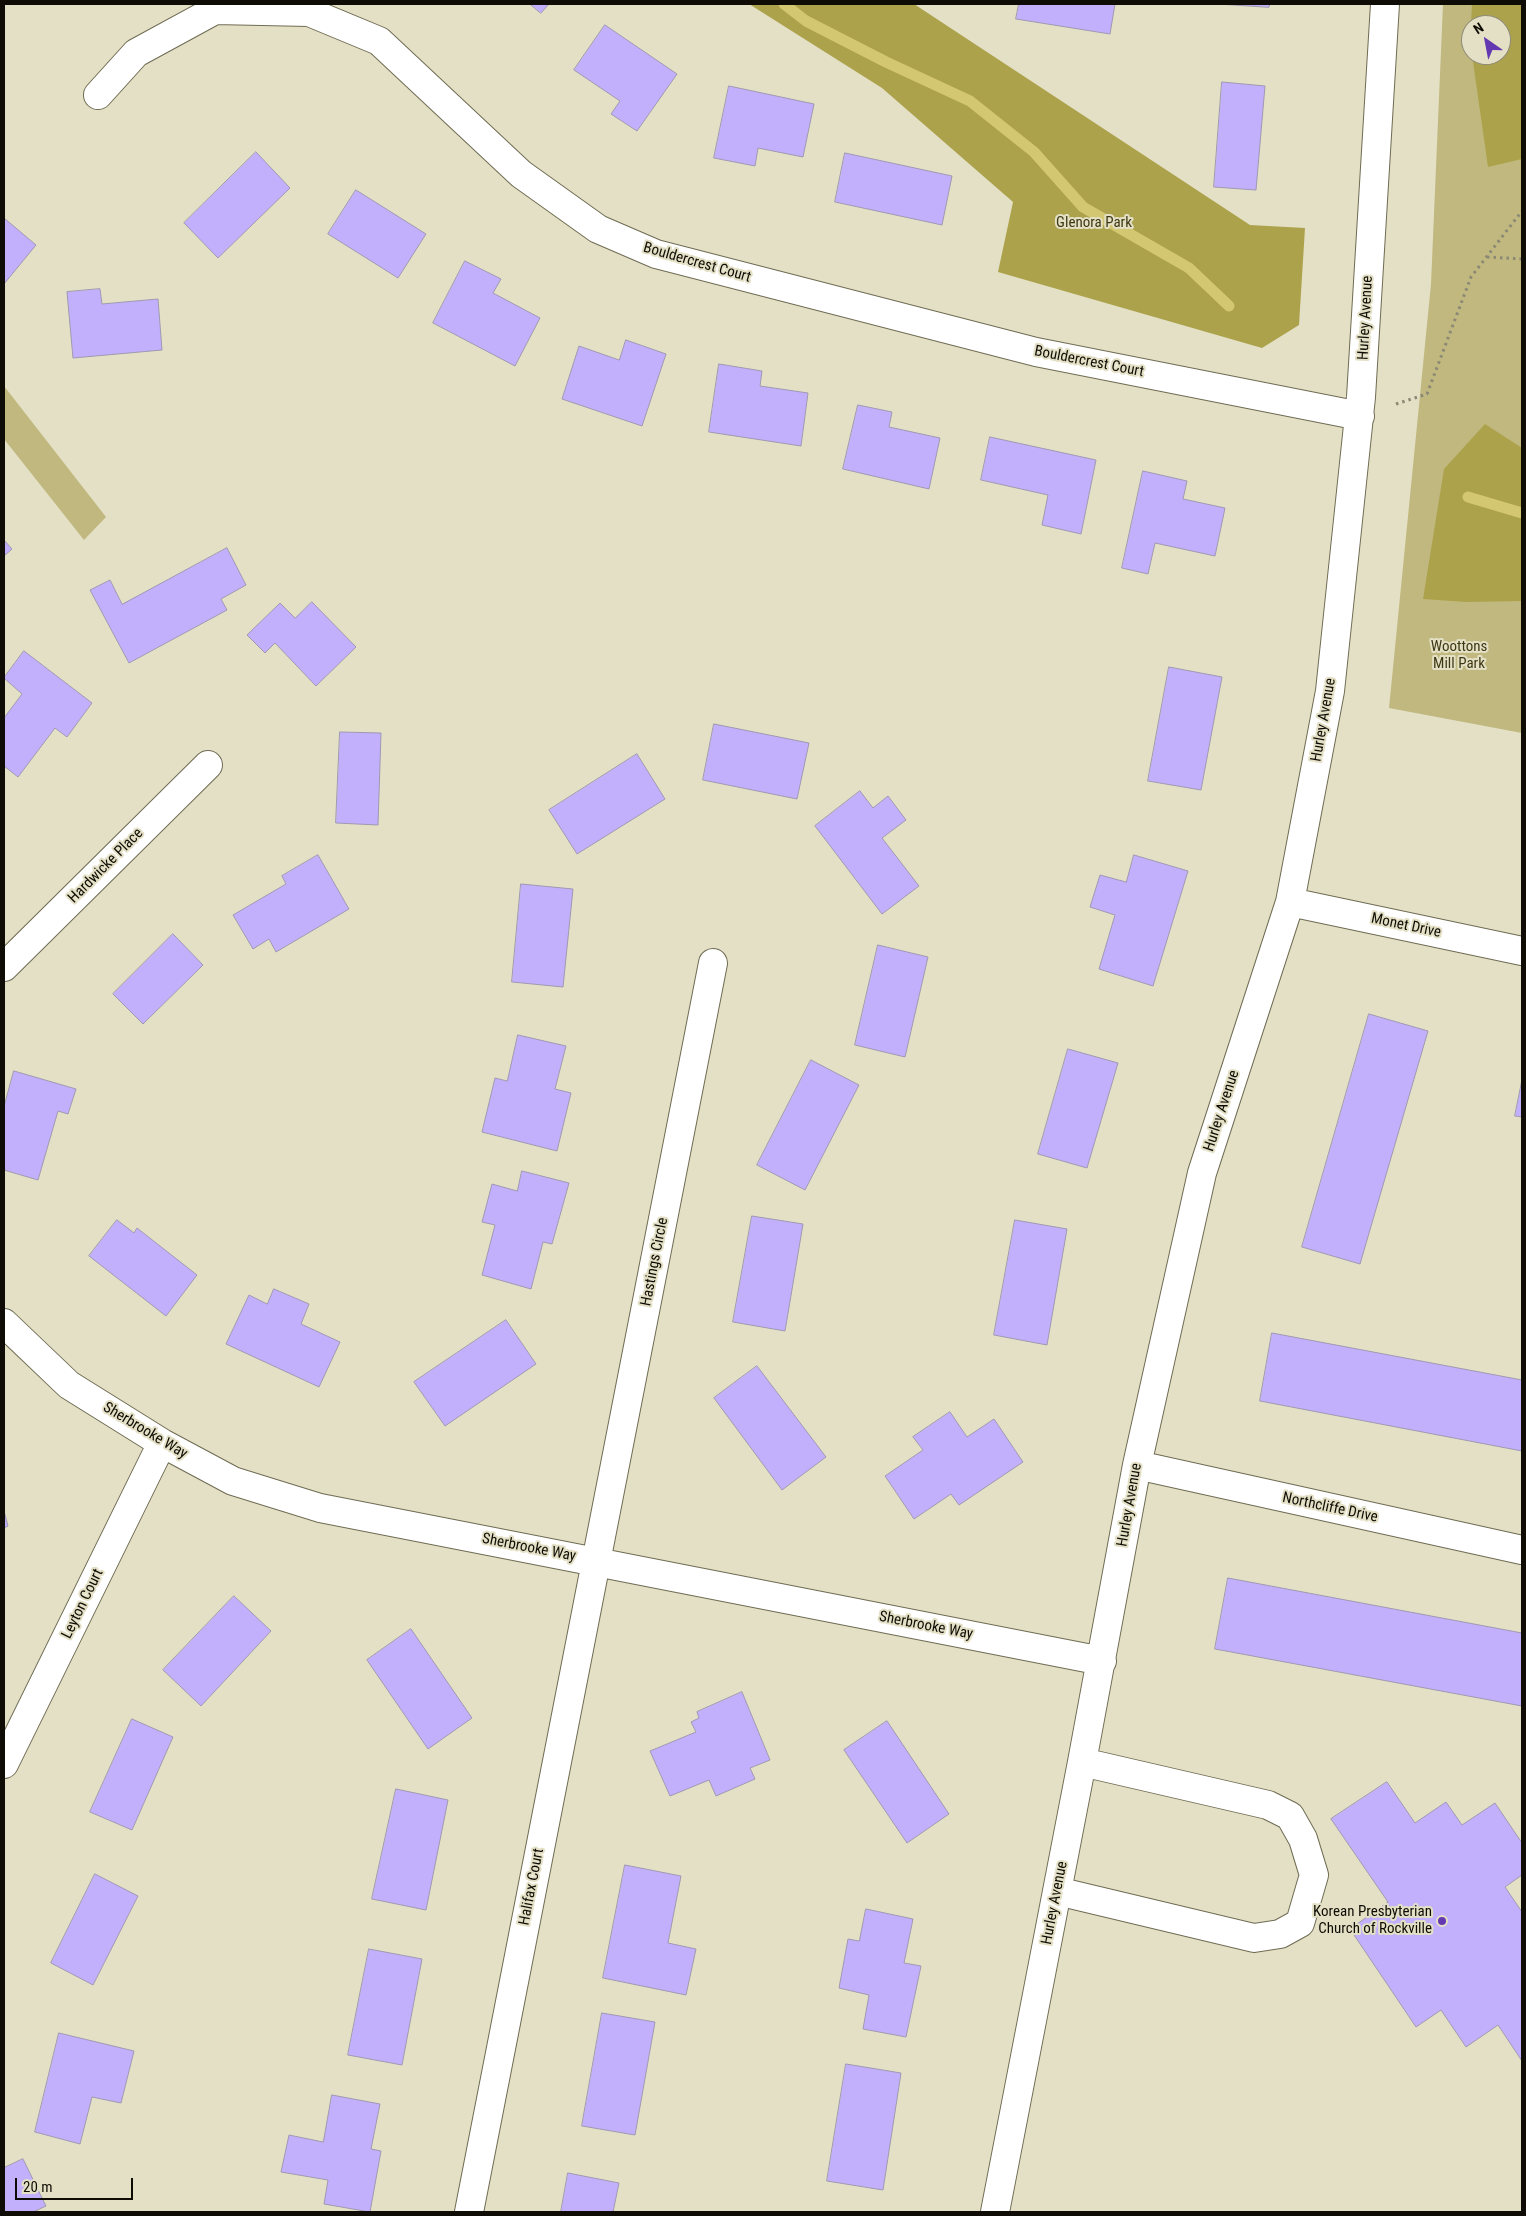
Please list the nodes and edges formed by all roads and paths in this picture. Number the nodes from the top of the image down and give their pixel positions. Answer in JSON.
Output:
{"nodes":[{"id":1,"x":1385,"y":4,"type":"edge"},
{"id":2,"x":98,"y":95,"type":"dead end"},
{"id":3,"x":1522,"y":211,"type":"edge"},
{"id":4,"x":1486,"y":257,"type":"junction"},
{"id":5,"x":1522,"y":259,"type":"edge"},
{"id":6,"x":1360,"y":416,"type":"junction"},
{"id":7,"x":208,"y":765,"type":"dead end"},
{"id":8,"x":1290,"y":902,"type":"junction"},
{"id":9,"x":1522,"y":951,"type":"edge"},
{"id":10,"x":713,"y":964,"type":"dead end"},
{"id":11,"x":4,"y":967,"type":"edge"},
{"id":12,"x":4,"y":1323,"type":"edge"},
{"id":13,"x":162,"y":1443,"type":"junction"},
{"id":14,"x":1137,"y":1465,"type":"junction"},
{"id":15,"x":1522,"y":1550,"type":"edge"},
{"id":16,"x":596,"y":1561,"type":"junction"},
{"id":17,"x":1102,"y":1661,"type":"junction"},
{"id":18,"x":1082,"y":1762,"type":"junction"},
{"id":19,"x":4,"y":1764,"type":"edge"},
{"id":20,"x":1057,"y":1891,"type":"junction"},
{"id":21,"x":469,"y":2212,"type":"edge"},
{"id":22,"x":995,"y":2212,"type":"edge"}],
"edges":[{"from":1,"to":6,"type":"street","name":"Hurley Avenue"},
{"from":2,"to":6,"type":"street","name":"Bouldercrest Court"},
{"from":3,"to":4,"type":"path"},
{"from":4,"to":5,"type":"path"},
{"from":4,"to":6,"type":"path"},
{"from":6,"to":8,"type":"street","name":"Hurley Avenue"},
{"from":7,"to":11,"type":"street","name":"Hardwicke Place"},
{"from":8,"to":9,"type":"street","name":"Monet Drive"},
{"from":8,"to":14,"type":"street","name":"Hurley Avenue"},
{"from":10,"to":16,"type":"street","name":"Hastings Circle"},
{"from":12,"to":13,"type":"street","name":"Sherbrooke Way"},
{"from":13,"to":16,"type":"street","name":"Sherbrooke Way"},
{"from":13,"to":19,"type":"street","name":"Leyton Court"},
{"from":14,"to":15,"type":"street","name":"Northcliffe Drive"},
{"from":14,"to":17,"type":"street","name":"Hurley Avenue"},
{"from":16,"to":17,"type":"street","name":"Sherbrooke Way"},
{"from":16,"to":21,"type":"street","name":"Halifax Court"},
{"from":17,"to":18,"type":"street","name":"Hurley Avenue"},
{"from":18,"to":20,"type":"street","name":"Hurley Avenue"},
{"from":18,"to":20,"type":"street"},
{"from":20,"to":22,"type":"street","name":"Hurley Avenue"}]}
